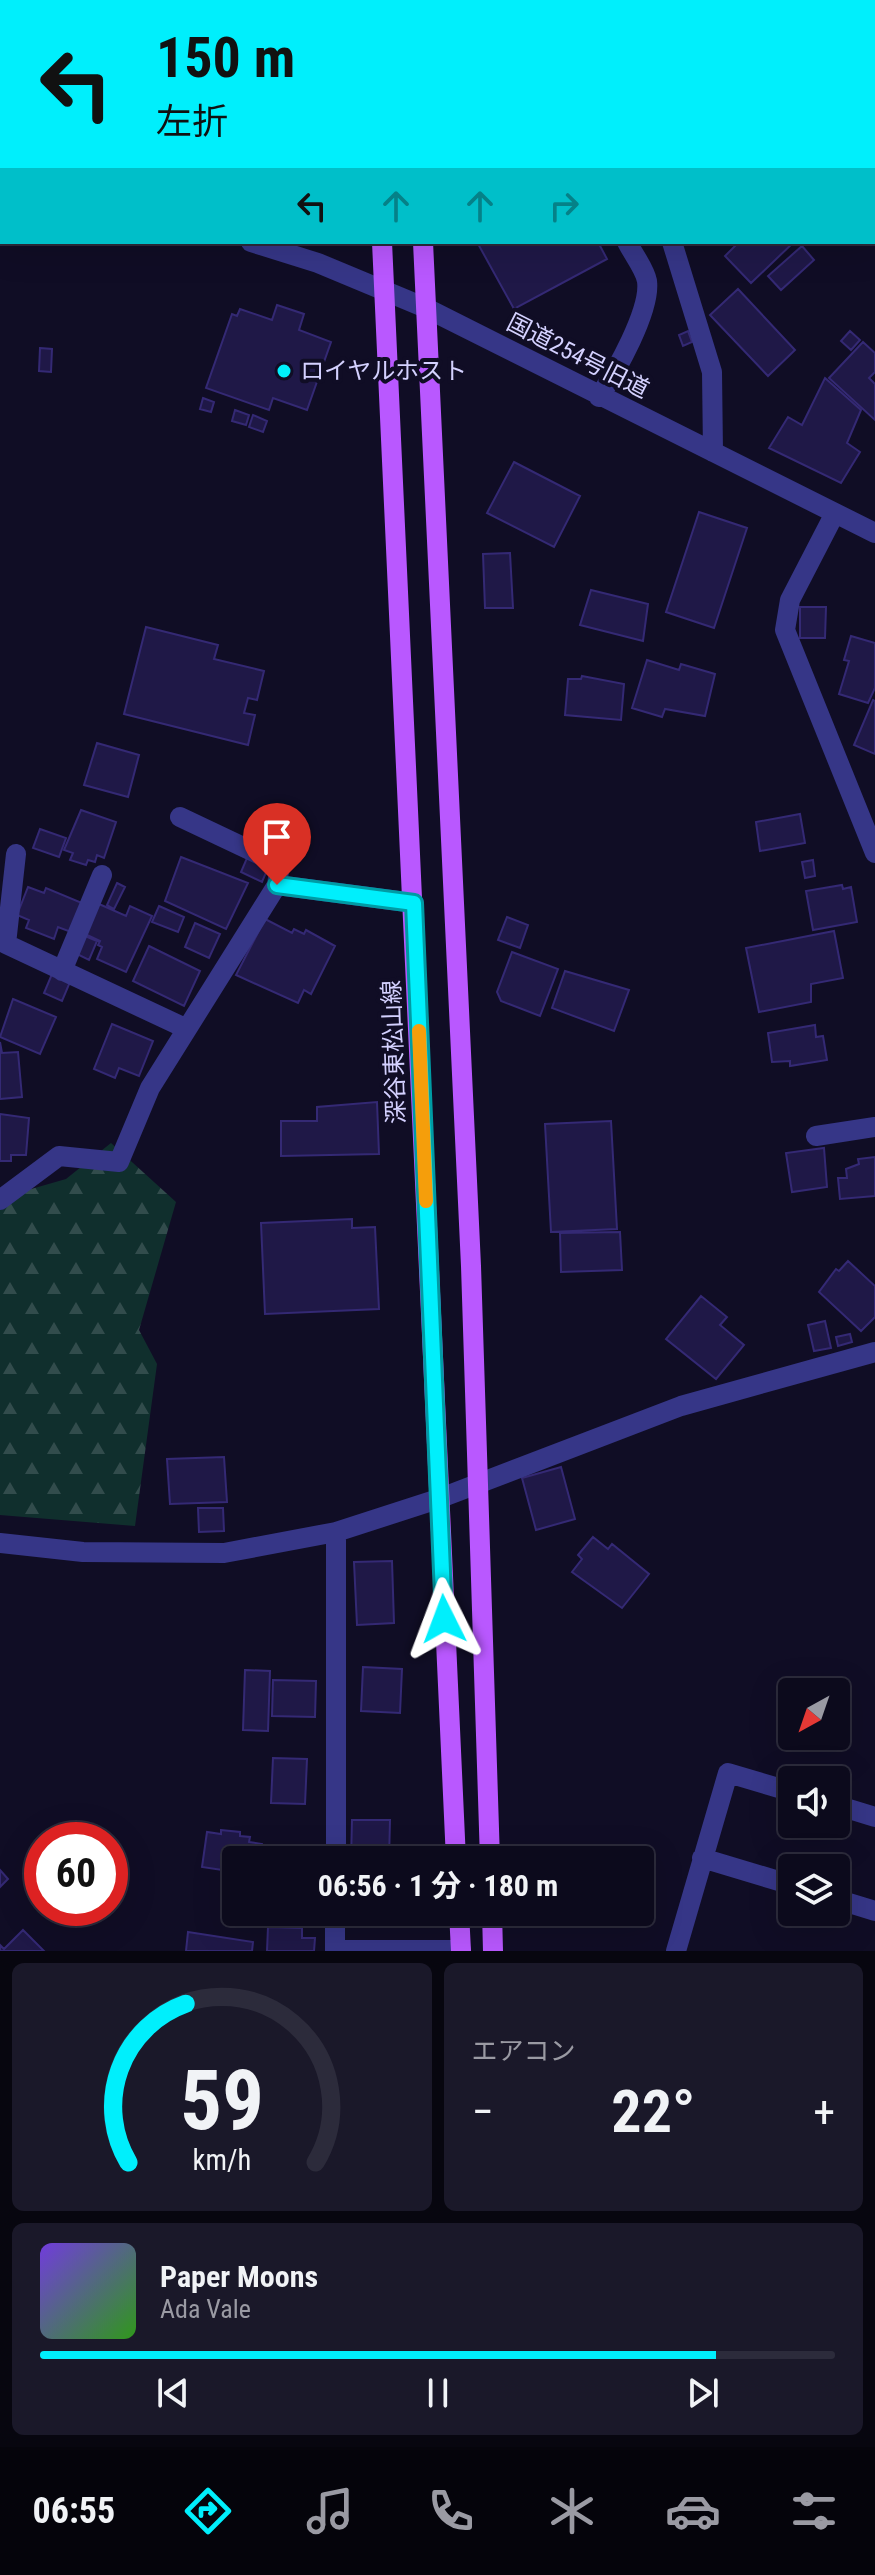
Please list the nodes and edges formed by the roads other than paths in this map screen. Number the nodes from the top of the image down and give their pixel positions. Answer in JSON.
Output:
{"nodes":[{"id":1,"x":257,"y":244,"type":"edge"},
{"id":2,"x":382,"y":244,"type":"edge"},
{"id":3,"x":423,"y":244,"type":"edge"},
{"id":4,"x":628,"y":244,"type":"edge"},
{"id":5,"x":673,"y":244,"type":"edge"},
{"id":6,"x":384,"y":288,"type":"junction"},
{"id":7,"x":426,"y":308,"type":"junction"},
{"id":8,"x":599,"y":397,"type":"junction"},
{"id":9,"x":713,"y":452,"type":"junction"},
{"id":10,"x":835,"y":513,"type":"junction"},
{"id":11,"x":875,"y":533,"type":"edge"},
{"id":12,"x":180,"y":817,"type":"dead end"},
{"id":13,"x":875,"y":853,"type":"edge"},
{"id":14,"x":16,"y":854,"type":"dead end"},
{"id":15,"x":102,"y":875,"type":"dead end"},
{"id":16,"x":277,"y":885,"type":"junction"},
{"id":17,"x":414,"y":903,"type":"junction"},
{"id":18,"x":62,"y":971,"type":"junction"},
{"id":19,"x":185,"y":1028,"type":"junction"},
{"id":20,"x":875,"y":1127,"type":"edge"},
{"id":21,"x":816,"y":1136,"type":"dead end"},
{"id":22,"x":0,"y":1200,"type":"edge"},
{"id":23,"x":875,"y":1352,"type":"edge"},
{"id":24,"x":479,"y":1482,"type":"junction"},
{"id":25,"x":438,"y":1499,"type":"junction"},
{"id":26,"x":336,"y":1532,"type":"junction"},
{"id":27,"x":0,"y":1543,"type":"edge"},
{"id":28,"x":778,"y":1788,"type":"edge"},
{"id":29,"x":850,"y":1809,"type":"edge"},
{"id":30,"x":875,"y":1817,"type":"edge"},
{"id":31,"x":336,"y":1846,"type":"edge"},
{"id":32,"x":455,"y":1846,"type":"edge"},
{"id":33,"x":490,"y":1846,"type":"edge"},
{"id":34,"x":702,"y":1858,"type":"junction"},
{"id":35,"x":778,"y":1881,"type":"edge"},
{"id":36,"x":850,"y":1903,"type":"edge"},
{"id":37,"x":875,"y":1911,"type":"edge"},
{"id":38,"x":335,"y":1926,"type":"edge"},
{"id":39,"x":460,"y":1926,"type":"edge"},
{"id":40,"x":492,"y":1926,"type":"edge"},
{"id":41,"x":461,"y":1951,"type":"edge"},
{"id":42,"x":493,"y":1951,"type":"edge"},
{"id":43,"x":676,"y":1951,"type":"edge"}],
"edges":[{"from":1,"to":6,"type":"street","name":"国道254号旧道"},
{"from":2,"to":6,"type":"main road","name":"深谷東松山線"},
{"from":3,"to":7,"type":"main road"},
{"from":4,"to":8,"type":"street"},
{"from":5,"to":9,"type":"street"},
{"from":6,"to":7,"type":"street","name":"国道254号旧道"},
{"from":6,"to":17,"type":"main road","name":"深谷東松山線"},
{"from":7,"to":8,"type":"street","name":"国道254号旧道"},
{"from":7,"to":24,"type":"main road"},
{"from":8,"to":9,"type":"street","name":"国道254号旧道"},
{"from":9,"to":10,"type":"street","name":"国道254号旧道"},
{"from":10,"to":11,"type":"street","name":"国道254号旧道"},
{"from":10,"to":13,"type":"street"},
{"from":12,"to":16,"type":"street"},
{"from":14,"to":18,"type":"street"},
{"from":15,"to":18,"type":"street"},
{"from":16,"to":17,"type":"street"},
{"from":16,"to":19,"type":"street"},
{"from":17,"to":25,"type":"main road","name":"深谷東松山線"},
{"from":18,"to":19,"type":"street"},
{"from":19,"to":22,"type":"street"},
{"from":20,"to":21,"type":"street"},
{"from":23,"to":24,"type":"street"},
{"from":24,"to":25,"type":"street"},
{"from":24,"to":33,"type":"main road"},
{"from":25,"to":26,"type":"street"},
{"from":25,"to":32,"type":"main road","name":"深谷東松山線"},
{"from":26,"to":27,"type":"street"},
{"from":26,"to":31,"type":"street"},
{"from":28,"to":34,"type":"street"},
{"from":29,"to":30,"type":"street"},
{"from":34,"to":35,"type":"street"},
{"from":34,"to":43,"type":"street"},
{"from":36,"to":37,"type":"street"},
{"from":38,"to":41,"type":"street"},
{"from":39,"to":41,"type":"main road"},
{"from":40,"to":42,"type":"main road"}]}
